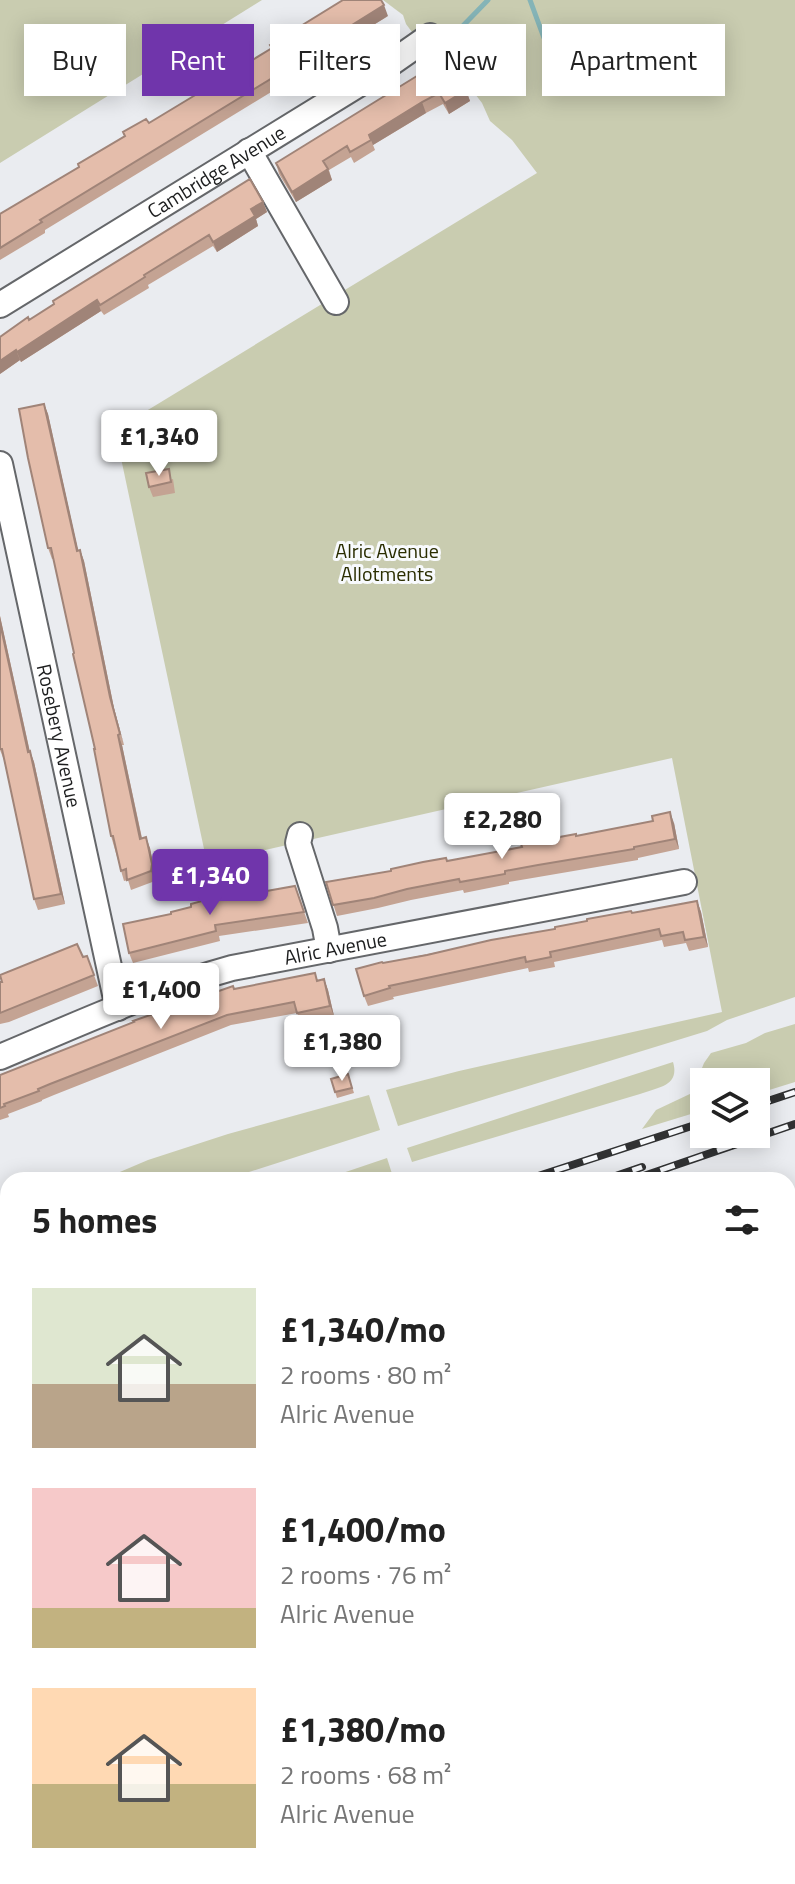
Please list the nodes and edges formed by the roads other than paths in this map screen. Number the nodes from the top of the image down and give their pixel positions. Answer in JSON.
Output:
{"nodes":[{"id":1,"x":416,"y":46,"type":"edge"},
{"id":2,"x":249,"y":151,"type":"junction"},
{"id":3,"x":336,"y":302,"type":"dead end"},
{"id":4,"x":0,"y":305,"type":"edge"},
{"id":5,"x":0,"y":464,"type":"edge"},
{"id":6,"x":300,"y":835,"type":"dead end"},
{"id":7,"x":684,"y":882,"type":"dead end"},
{"id":8,"x":329,"y":950,"type":"junction"},
{"id":9,"x":118,"y":1008,"type":"junction"},
{"id":10,"x":0,"y":1057,"type":"edge"}],
"edges":[{"from":1,"to":2,"type":"street","name":"Cambridge Avenue"},
{"from":2,"to":3,"type":"street"},
{"from":2,"to":4,"type":"street","name":"Cambridge Avenue"},
{"from":5,"to":9,"type":"street","name":"Rosebery Avenue"},
{"from":6,"to":8,"type":"street"},
{"from":7,"to":8,"type":"street","name":"Alric Avenue"},
{"from":8,"to":9,"type":"street","name":"Alric Avenue"},
{"from":9,"to":10,"type":"street","name":"Alric Avenue"}]}
